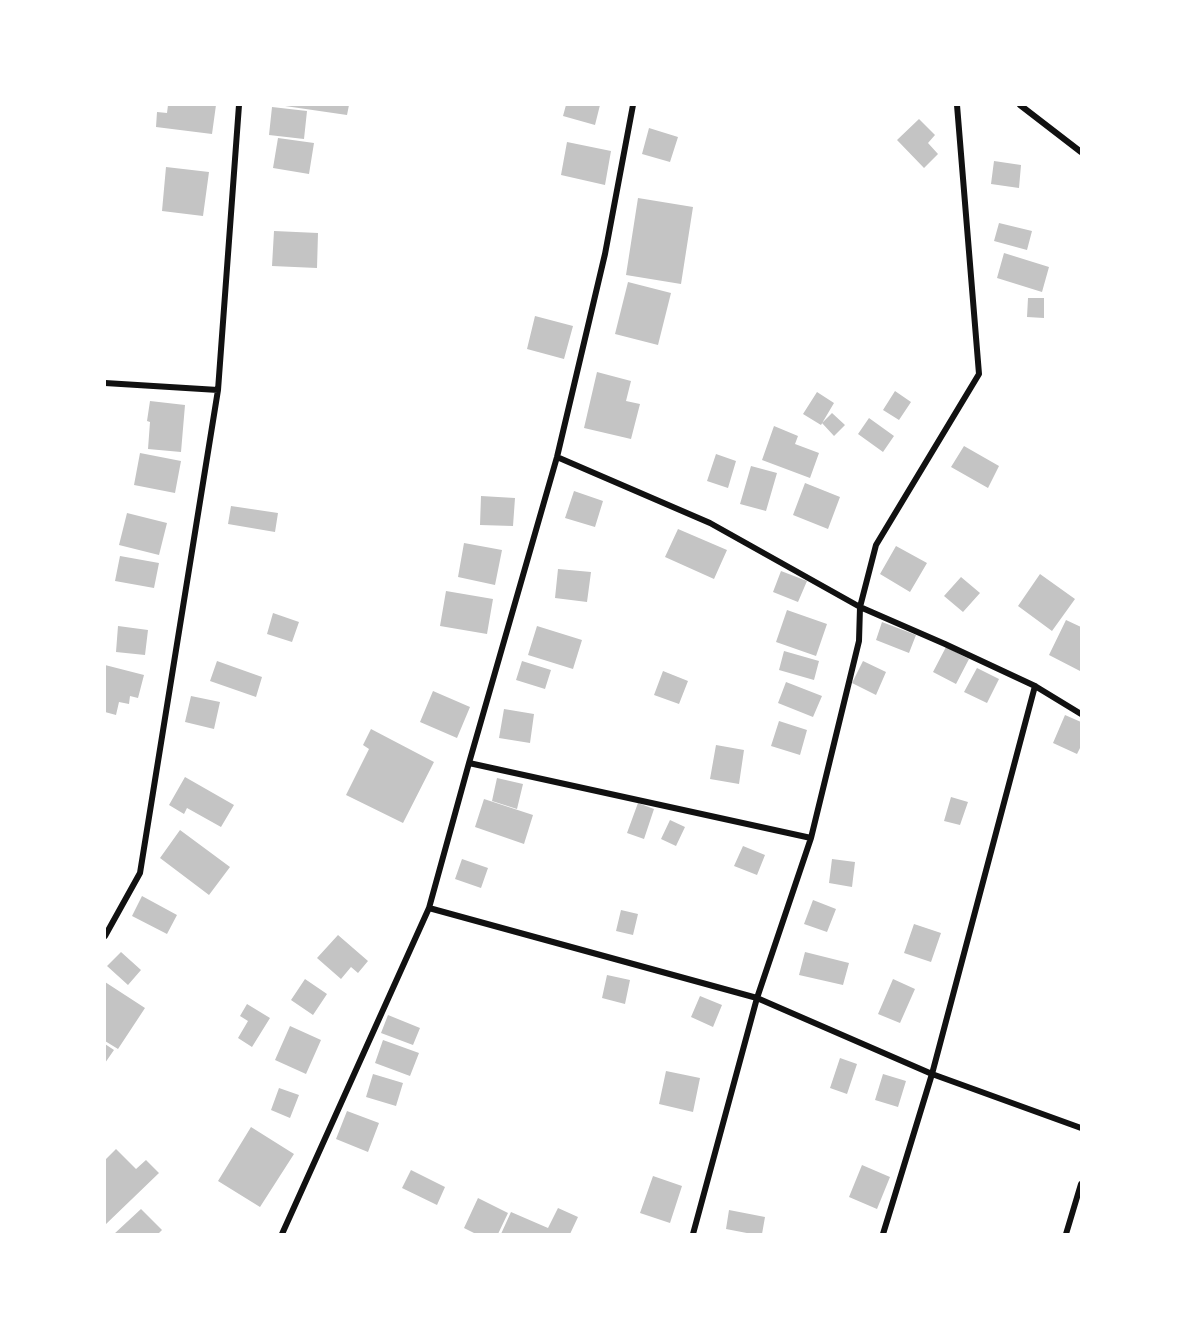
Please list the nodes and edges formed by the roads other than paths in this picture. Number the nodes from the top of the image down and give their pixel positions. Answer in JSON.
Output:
{"nodes":[{"id":1,"x":239,"y":105,"type":"edge"},
{"id":2,"x":633,"y":105,"type":"edge"},
{"id":3,"x":957,"y":105,"type":"edge"},
{"id":4,"x":1020,"y":105,"type":"edge"},
{"id":5,"x":1081,"y":152,"type":"edge"},
{"id":6,"x":105,"y":382,"type":"edge"},
{"id":7,"x":218,"y":390,"type":"junction"},
{"id":8,"x":556,"y":457,"type":"junction"},
{"id":9,"x":860,"y":607,"type":"junction"},
{"id":10,"x":1035,"y":686,"type":"junction"},
{"id":11,"x":1081,"y":714,"type":"edge"},
{"id":12,"x":469,"y":763,"type":"junction"},
{"id":13,"x":811,"y":838,"type":"junction"},
{"id":14,"x":429,"y":908,"type":"junction"},
{"id":15,"x":105,"y":936,"type":"edge"},
{"id":16,"x":757,"y":998,"type":"junction"},
{"id":17,"x":932,"y":1074,"type":"junction"},
{"id":18,"x":1081,"y":1128,"type":"edge"},
{"id":19,"x":1081,"y":1184,"type":"edge"},
{"id":20,"x":282,"y":1234,"type":"edge"},
{"id":21,"x":693,"y":1234,"type":"edge"},
{"id":22,"x":883,"y":1234,"type":"edge"},
{"id":23,"x":1066,"y":1234,"type":"edge"}],
"edges":[{"from":1,"to":7,"type":"street"},
{"from":2,"to":8,"type":"street"},
{"from":3,"to":9,"type":"street"},
{"from":4,"to":5,"type":"street"},
{"from":6,"to":7,"type":"street"},
{"from":7,"to":15,"type":"street"},
{"from":8,"to":9,"type":"street"},
{"from":8,"to":12,"type":"street"},
{"from":9,"to":10,"type":"street"},
{"from":9,"to":13,"type":"street"},
{"from":10,"to":11,"type":"street"},
{"from":10,"to":17,"type":"street"},
{"from":12,"to":13,"type":"street"},
{"from":12,"to":14,"type":"street"},
{"from":13,"to":16,"type":"street"},
{"from":14,"to":16,"type":"street"},
{"from":14,"to":20,"type":"street"},
{"from":16,"to":17,"type":"street"},
{"from":16,"to":21,"type":"street"},
{"from":17,"to":18,"type":"street"},
{"from":17,"to":22,"type":"street"},
{"from":19,"to":23,"type":"street"}]}
